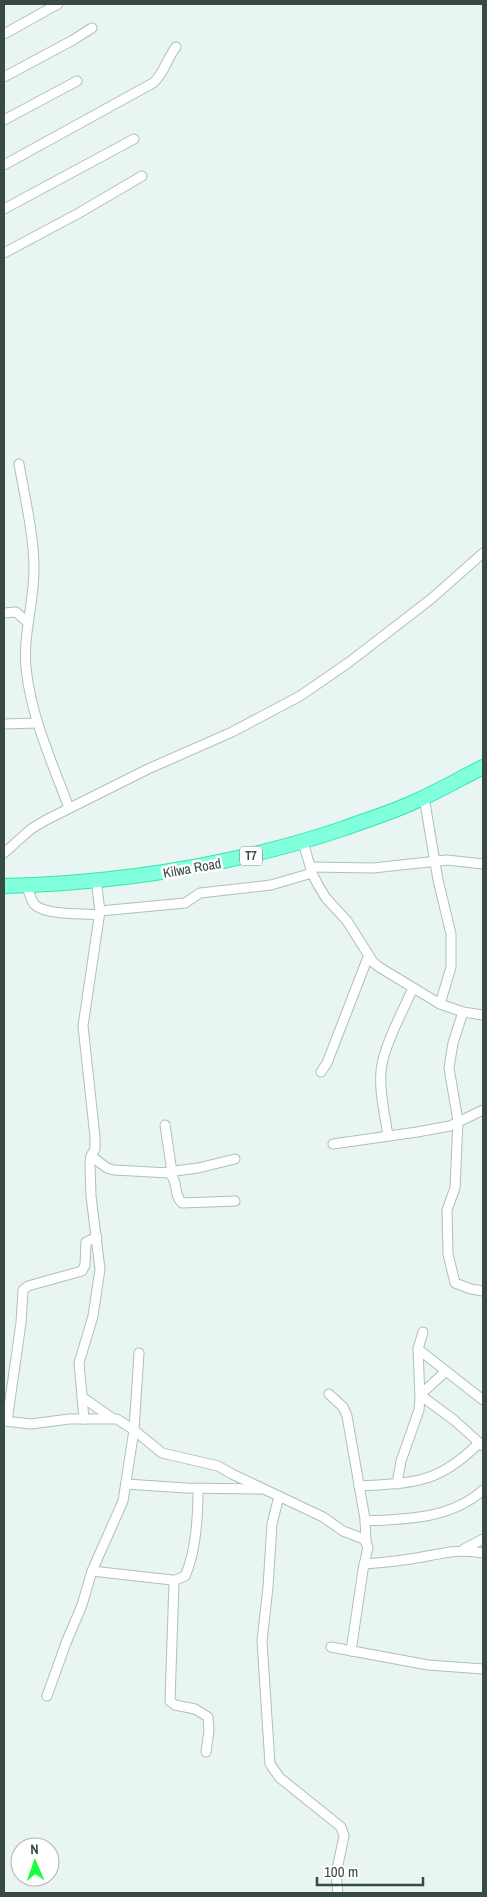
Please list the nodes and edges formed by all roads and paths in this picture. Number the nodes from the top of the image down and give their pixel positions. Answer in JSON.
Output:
{"nodes":[{"id":1,"x":58,"y":4,"type":"edge"},
{"id":2,"x":92,"y":28,"type":"dead end"},
{"id":3,"x":4,"y":34,"type":"edge"},
{"id":4,"x":176,"y":47,"type":"dead end"},
{"id":5,"x":4,"y":76,"type":"edge"},
{"id":6,"x":77,"y":81,"type":"dead end"},
{"id":7,"x":4,"y":120,"type":"edge"},
{"id":8,"x":134,"y":138,"type":"dead end"},
{"id":9,"x":4,"y":165,"type":"edge"},
{"id":10,"x":142,"y":176,"type":"dead end"},
{"id":11,"x":4,"y":210,"type":"edge"},
{"id":12,"x":4,"y":253,"type":"edge"},
{"id":13,"x":19,"y":464,"type":"dead end"},
{"id":14,"x":483,"y":553,"type":"edge"},
{"id":15,"x":4,"y":613,"type":"edge"},
{"id":16,"x":27,"y":622,"type":"junction"},
{"id":17,"x":36,"y":723,"type":"junction"},
{"id":18,"x":4,"y":724,"type":"edge"},
{"id":19,"x":483,"y":767,"type":"edge"},
{"id":20,"x":424,"y":797,"type":"junction"},
{"id":21,"x":69,"y":808,"type":"junction"},
{"id":22,"x":303,"y":842,"type":"junction"},
{"id":23,"x":4,"y":853,"type":"edge"},
{"id":24,"x":434,"y":861,"type":"junction"},
{"id":25,"x":483,"y":864,"type":"edge"},
{"id":26,"x":311,"y":870,"type":"junction"},
{"id":27,"x":96,"y":880,"type":"junction"},
{"id":28,"x":4,"y":886,"type":"edge"},
{"id":29,"x":26,"y":886,"type":"junction"},
{"id":30,"x":100,"y":913,"type":"junction"},
{"id":31,"x":368,"y":957,"type":"junction"},
{"id":32,"x":413,"y":988,"type":"junction"},
{"id":33,"x":440,"y":1004,"type":"junction"},
{"id":34,"x":463,"y":1012,"type":"junction"},
{"id":35,"x":483,"y":1015,"type":"edge"},
{"id":36,"x":321,"y":1072,"type":"dead end"},
{"id":37,"x":483,"y":1110,"type":"edge"},
{"id":38,"x":458,"y":1122,"type":"junction"},
{"id":39,"x":165,"y":1125,"type":"dead end"},
{"id":40,"x":388,"y":1136,"type":"junction"},
{"id":41,"x":333,"y":1144,"type":"dead end"},
{"id":42,"x":91,"y":1156,"type":"junction"},
{"id":43,"x":235,"y":1159,"type":"dead end"},
{"id":44,"x":170,"y":1172,"type":"junction"},
{"id":45,"x":235,"y":1201,"type":"dead end"},
{"id":46,"x":97,"y":1237,"type":"junction"},
{"id":47,"x":483,"y":1291,"type":"edge"},
{"id":48,"x":423,"y":1332,"type":"dead end"},
{"id":49,"x":418,"y":1349,"type":"junction"},
{"id":50,"x":139,"y":1352,"type":"dead end"},
{"id":51,"x":445,"y":1372,"type":"junction"},
{"id":52,"x":330,"y":1394,"type":"dead end"},
{"id":53,"x":420,"y":1395,"type":"junction"},
{"id":54,"x":82,"y":1398,"type":"junction"},
{"id":55,"x":483,"y":1400,"type":"edge"},
{"id":56,"x":113,"y":1418,"type":"junction"},
{"id":57,"x":84,"y":1420,"type":"junction"},
{"id":58,"x":5,"y":1421,"type":"edge"},
{"id":59,"x":134,"y":1430,"type":"junction"},
{"id":60,"x":481,"y":1445,"type":"edge"},
{"id":61,"x":126,"y":1484,"type":"junction"},
{"id":62,"x":397,"y":1484,"type":"junction"},
{"id":63,"x":359,"y":1486,"type":"junction"},
{"id":64,"x":198,"y":1489,"type":"junction"},
{"id":65,"x":263,"y":1489,"type":"junction"},
{"id":66,"x":483,"y":1490,"type":"edge"},
{"id":67,"x":279,"y":1496,"type":"junction"},
{"id":68,"x":365,"y":1521,"type":"junction"},
{"id":69,"x":483,"y":1539,"type":"edge"},
{"id":70,"x":366,"y":1541,"type":"junction"},
{"id":71,"x":462,"y":1550,"type":"junction"},
{"id":72,"x":483,"y":1553,"type":"edge"},
{"id":73,"x":364,"y":1564,"type":"junction"},
{"id":74,"x":92,"y":1570,"type":"junction"},
{"id":75,"x":173,"y":1581,"type":"junction"},
{"id":76,"x":331,"y":1647,"type":"dead end"},
{"id":77,"x":351,"y":1651,"type":"junction"},
{"id":78,"x":483,"y":1669,"type":"edge"},
{"id":79,"x":47,"y":1696,"type":"dead end"},
{"id":80,"x":206,"y":1752,"type":"dead end"},
{"id":81,"x":338,"y":1893,"type":"edge"}],
"edges":[{"from":1,"to":3,"type":"street"},
{"from":2,"to":5,"type":"street"},
{"from":4,"to":9,"type":"street"},
{"from":6,"to":7,"type":"street"},
{"from":8,"to":11,"type":"street"},
{"from":10,"to":12,"type":"street"},
{"from":13,"to":16,"type":"street"},
{"from":14,"to":21,"type":"street"},
{"from":15,"to":16,"type":"street"},
{"from":16,"to":17,"type":"street"},
{"from":17,"to":18,"type":"street"},
{"from":17,"to":21,"type":"street"},
{"from":19,"to":20,"type":"highway","name":"Kilwa Road","number":"T7"},
{"from":20,"to":22,"type":"highway","name":"Kilwa Road","number":"T7"},
{"from":20,"to":24,"type":"street"},
{"from":21,"to":23,"type":"street"},
{"from":22,"to":26,"type":"street"},
{"from":22,"to":27,"type":"highway","name":"Kilwa Road","number":"T7"},
{"from":24,"to":25,"type":"street"},
{"from":24,"to":26,"type":"street"},
{"from":24,"to":33,"type":"street"},
{"from":26,"to":30,"type":"street"},
{"from":26,"to":31,"type":"street"},
{"from":27,"to":29,"type":"highway","name":"Kilwa Road","number":"T7"},
{"from":27,"to":30,"type":"street"},
{"from":28,"to":29,"type":"highway","name":"Kilwa Road","number":"T7"},
{"from":29,"to":30,"type":"street"},
{"from":30,"to":42,"type":"street"},
{"from":31,"to":32,"type":"street"},
{"from":31,"to":36,"type":"street"},
{"from":32,"to":33,"type":"street"},
{"from":32,"to":40,"type":"street"},
{"from":33,"to":34,"type":"street"},
{"from":34,"to":35,"type":"street"},
{"from":34,"to":38,"type":"street"},
{"from":37,"to":38,"type":"street"},
{"from":38,"to":40,"type":"street"},
{"from":38,"to":47,"type":"street"},
{"from":39,"to":44,"type":"street"},
{"from":40,"to":41,"type":"street"},
{"from":42,"to":44,"type":"street"},
{"from":42,"to":46,"type":"street"},
{"from":43,"to":44,"type":"street"},
{"from":44,"to":45,"type":"street"},
{"from":46,"to":54,"type":"street"},
{"from":46,"to":58,"type":"street"},
{"from":48,"to":49,"type":"street"},
{"from":49,"to":51,"type":"street"},
{"from":49,"to":53,"type":"street"},
{"from":50,"to":59,"type":"street"},
{"from":51,"to":53,"type":"street"},
{"from":51,"to":55,"type":"street"},
{"from":52,"to":63,"type":"street"},
{"from":53,"to":60,"type":"street"},
{"from":53,"to":62,"type":"street"},
{"from":54,"to":56,"type":"street"},
{"from":54,"to":57,"type":"street"},
{"from":56,"to":57,"type":"street"},
{"from":56,"to":59,"type":"street"},
{"from":57,"to":58,"type":"street"},
{"from":59,"to":61,"type":"street"},
{"from":59,"to":65,"type":"street"},
{"from":60,"to":62,"type":"street"},
{"from":61,"to":64,"type":"street"},
{"from":61,"to":74,"type":"street"},
{"from":62,"to":63,"type":"street"},
{"from":63,"to":68,"type":"street"},
{"from":64,"to":65,"type":"street"},
{"from":64,"to":75,"type":"street"},
{"from":65,"to":67,"type":"street"},
{"from":66,"to":68,"type":"street"},
{"from":67,"to":70,"type":"street"},
{"from":67,"to":81,"type":"street"},
{"from":68,"to":70,"type":"street"},
{"from":69,"to":71,"type":"street"},
{"from":70,"to":73,"type":"street"},
{"from":71,"to":72,"type":"street"},
{"from":71,"to":73,"type":"street"},
{"from":73,"to":77,"type":"street"},
{"from":74,"to":75,"type":"street"},
{"from":74,"to":79,"type":"street"},
{"from":75,"to":80,"type":"street"},
{"from":76,"to":77,"type":"street"},
{"from":77,"to":78,"type":"street"}]}
